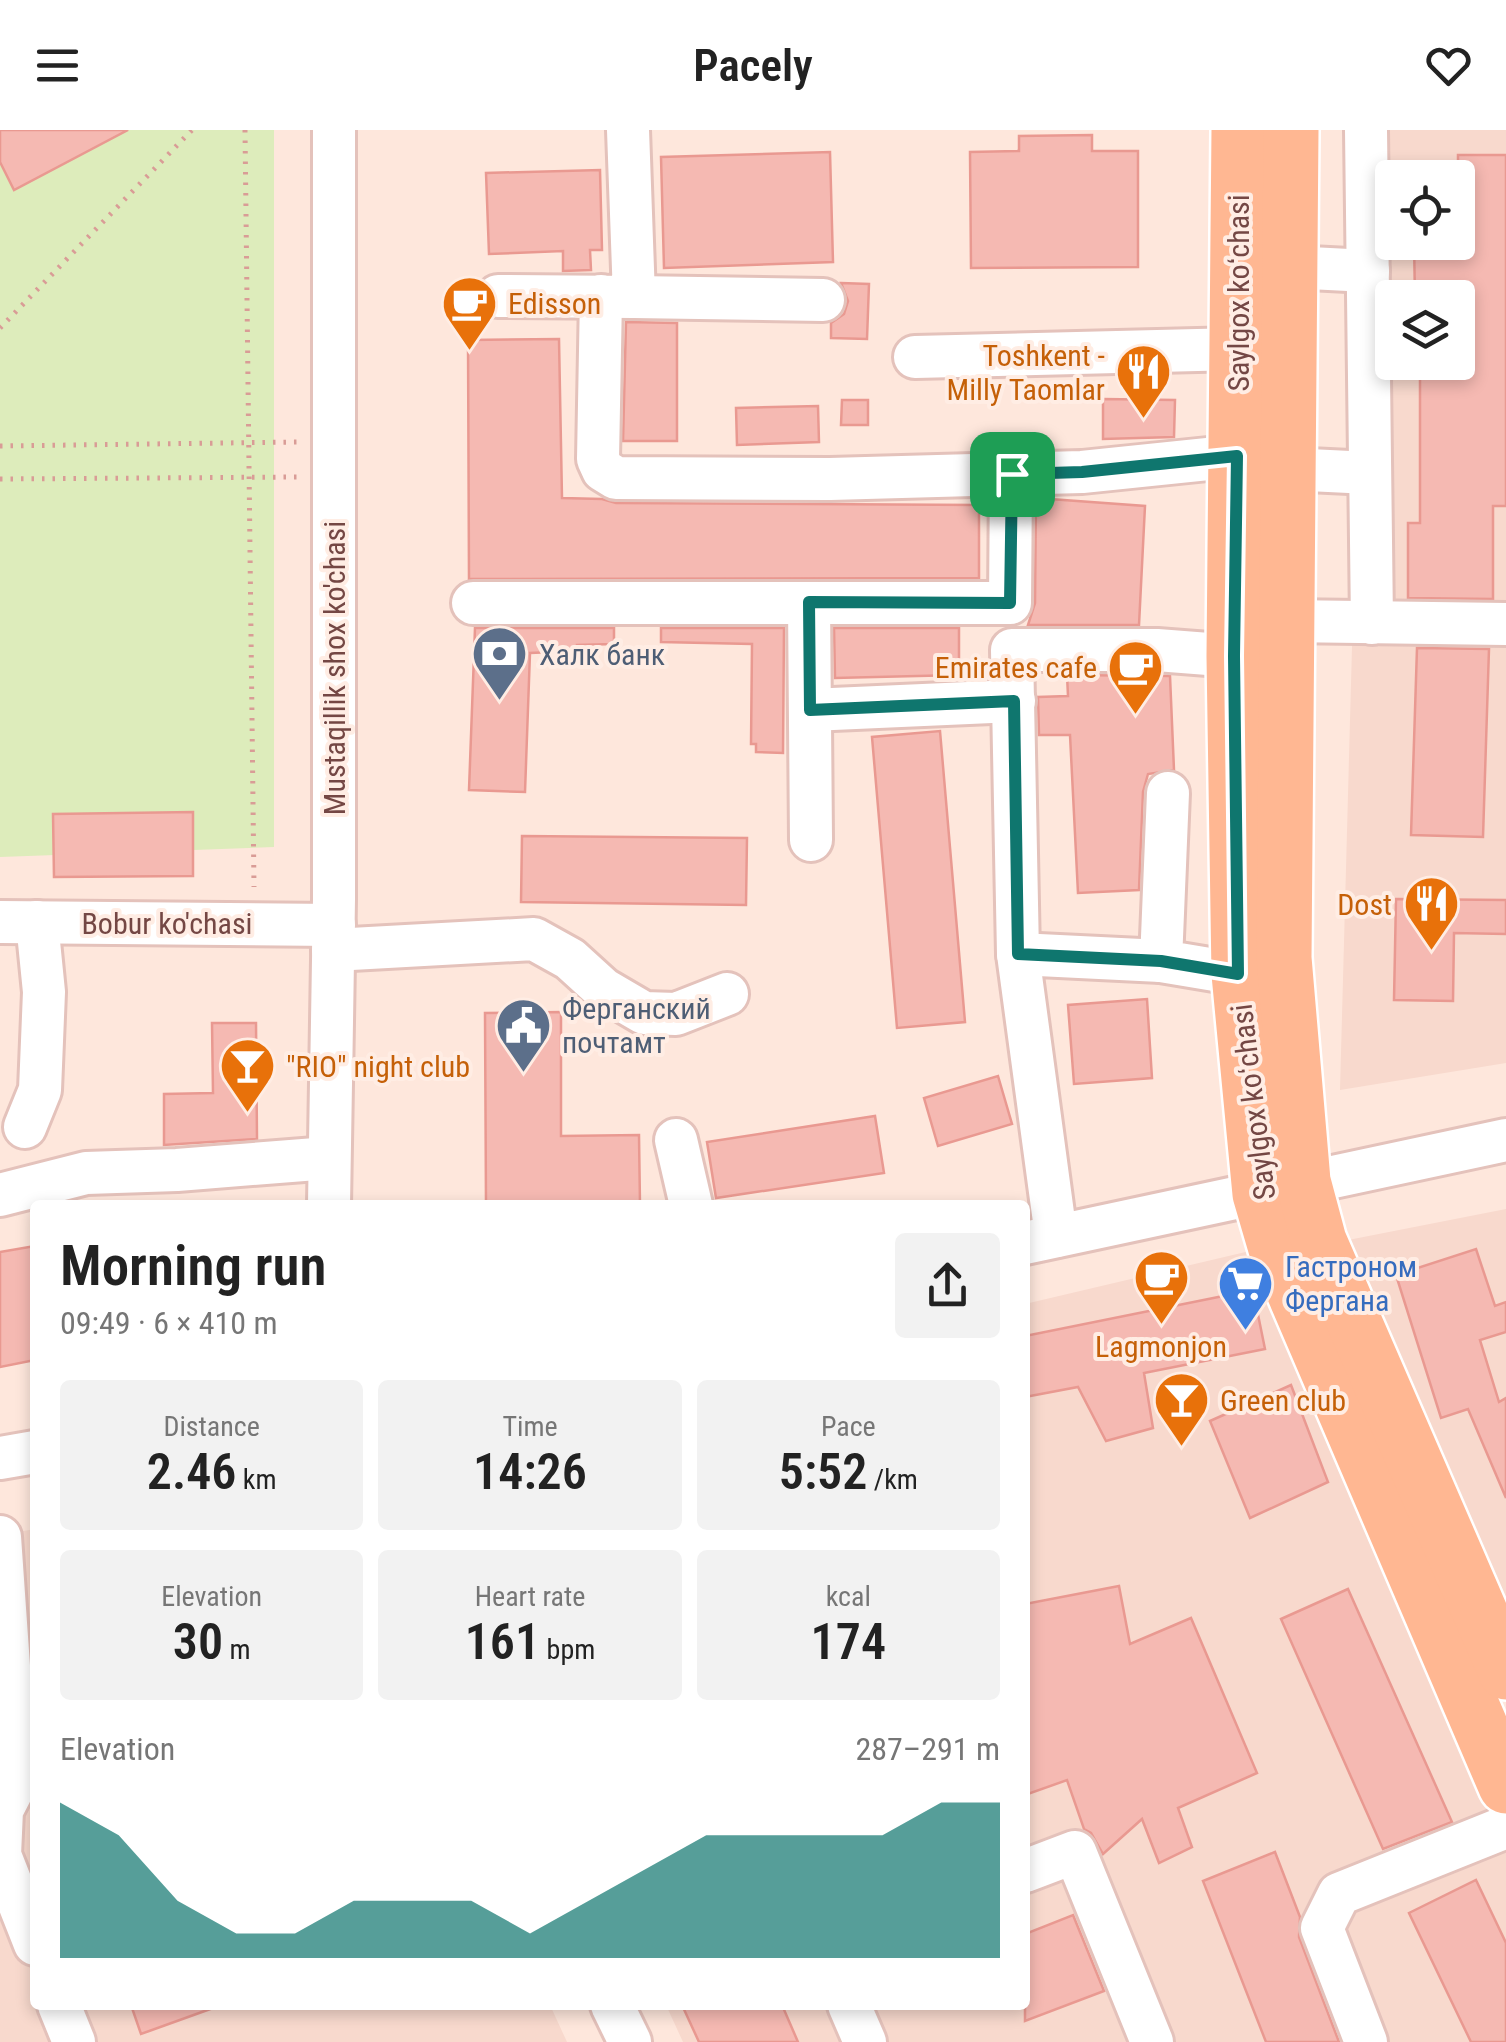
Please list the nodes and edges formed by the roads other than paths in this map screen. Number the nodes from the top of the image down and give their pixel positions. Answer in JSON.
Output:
{"nodes":[{"id":1,"x":334,"y":130,"type":"edge"},
{"id":2,"x":628,"y":130,"type":"edge"},
{"id":3,"x":1238,"y":130,"type":"edge"},
{"id":4,"x":1291,"y":130,"type":"edge"},
{"id":5,"x":1366,"y":130,"type":"edge"},
{"id":6,"x":1290,"y":267,"type":"junction"},
{"id":7,"x":1368,"y":271,"type":"junction"},
{"id":8,"x":498,"y":296,"type":"dead end"},
{"id":9,"x":617,"y":296,"type":"junction"},
{"id":10,"x":824,"y":300,"type":"dead end"},
{"id":11,"x":1238,"y":349,"type":"junction"},
{"id":12,"x":916,"y":357,"type":"dead end"},
{"id":13,"x":1263,"y":463,"type":"junction"},
{"id":14,"x":1370,"y":473,"type":"junction"},
{"id":15,"x":1012,"y":474,"type":"junction"},
{"id":16,"x":809,"y":602,"type":"junction"},
{"id":17,"x":473,"y":603,"type":"dead end"},
{"id":18,"x":1010,"y":603,"type":"junction"},
{"id":19,"x":1286,"y":621,"type":"junction"},
{"id":20,"x":1372,"y":623,"type":"junction"},
{"id":21,"x":1506,"y":624,"type":"edge"},
{"id":22,"x":1012,"y":650,"type":"junction"},
{"id":23,"x":1234,"y":656,"type":"junction"},
{"id":24,"x":1014,"y":701,"type":"junction"},
{"id":25,"x":810,"y":710,"type":"junction"},
{"id":26,"x":1168,"y":793,"type":"dead end"},
{"id":27,"x":812,"y":840,"type":"dead end"},
{"id":28,"x":19,"y":922,"type":"edge"},
{"id":29,"x":334,"y":937,"type":"junction"},
{"id":30,"x":1018,"y":954,"type":"junction"},
{"id":31,"x":1161,"y":961,"type":"junction"},
{"id":32,"x":1238,"y":974,"type":"junction"},
{"id":33,"x":726,"y":994,"type":"dead end"},
{"id":34,"x":25,"y":1127,"type":"dead end"},
{"id":35,"x":676,"y":1140,"type":"dead end"},
{"id":36,"x":1506,"y":1140,"type":"edge"},
{"id":37,"x":330,"y":1158,"type":"junction"},
{"id":38,"x":1281,"y":1187,"type":"junction"},
{"id":39,"x":0,"y":1195,"type":"edge"},
{"id":40,"x":329,"y":1200,"type":"edge"},
{"id":41,"x":690,"y":1200,"type":"edge"},
{"id":42,"x":1040,"y":1240,"type":"edge"},
{"id":43,"x":30,"y":1453,"type":"edge"},
{"id":44,"x":0,"y":1458,"type":"edge"},
{"id":45,"x":8,"y":1551,"type":"edge"},
{"id":46,"x":1506,"y":1672,"type":"edge"},
{"id":47,"x":1506,"y":1786,"type":"edge"},
{"id":48,"x":1506,"y":1827,"type":"edge"},
{"id":49,"x":1030,"y":1869,"type":"edge"},
{"id":50,"x":30,"y":1931,"type":"edge"},
{"id":51,"x":61,"y":2010,"type":"edge"},
{"id":52,"x":614,"y":2010,"type":"edge"},
{"id":53,"x":851,"y":2010,"type":"edge"},
{"id":54,"x":1139,"y":2038,"type":"edge"},
{"id":55,"x":74,"y":2042,"type":"edge"},
{"id":56,"x":630,"y":2042,"type":"edge"},
{"id":57,"x":865,"y":2042,"type":"edge"},
{"id":58,"x":1366,"y":2042,"type":"edge"}],
"edges":[{"from":1,"to":29,"type":"street","name":"Mustaqillik shox ko'chasi"},
{"from":2,"to":9,"type":"street"},
{"from":3,"to":11,"type":"main road","name":"Saylgox koʻchasi"},
{"from":4,"to":6,"type":"main road","name":"Saylgox koʻchasi"},
{"from":5,"to":7,"type":"street"},
{"from":6,"to":7,"type":"street"},
{"from":6,"to":13,"type":"main road","name":"Saylgox koʻchasi"},
{"from":7,"to":14,"type":"street"},
{"from":8,"to":9,"type":"street"},
{"from":9,"to":10,"type":"street"},
{"from":9,"to":15,"type":"street"},
{"from":11,"to":12,"type":"street"},
{"from":11,"to":13,"type":"main road","name":"Saylgox koʻchasi"},
{"from":13,"to":14,"type":"street"},
{"from":13,"to":15,"type":"street"},
{"from":13,"to":19,"type":"main road","name":"Saylgox koʻchasi"},
{"from":13,"to":23,"type":"main road","name":"Saylgox koʻchasi"},
{"from":14,"to":20,"type":"street"},
{"from":15,"to":18,"type":"street"},
{"from":16,"to":17,"type":"street"},
{"from":16,"to":18,"type":"street"},
{"from":16,"to":25,"type":"street"},
{"from":18,"to":22,"type":"street"},
{"from":19,"to":20,"type":"street"},
{"from":19,"to":38,"type":"main road","name":"Saylgox koʻchasi"},
{"from":20,"to":21,"type":"street"},
{"from":22,"to":23,"type":"street"},
{"from":22,"to":24,"type":"street"},
{"from":23,"to":32,"type":"main road","name":"Saylgox koʻchasi"},
{"from":24,"to":25,"type":"street"},
{"from":24,"to":30,"type":"street"},
{"from":25,"to":27,"type":"street"},
{"from":26,"to":31,"type":"street"},
{"from":28,"to":29,"type":"street","name":"Bobur ko'chasi"},
{"from":28,"to":34,"type":"street"},
{"from":29,"to":33,"type":"street","name":"Bobur ko'chasi"},
{"from":29,"to":37,"type":"street","name":"Mustaqillik shox ko'chasi"},
{"from":30,"to":31,"type":"street"},
{"from":30,"to":42,"type":"street"},
{"from":31,"to":32,"type":"street"},
{"from":32,"to":38,"type":"main road","name":"Saylgox koʻchasi"},
{"from":35,"to":41,"type":"street"},
{"from":36,"to":38,"type":"street"},
{"from":37,"to":39,"type":"street"},
{"from":37,"to":40,"type":"street","name":"Mustaqillik shox ko'chasi"},
{"from":38,"to":42,"type":"street"},
{"from":38,"to":46,"type":"main road","name":"Saylgox koʻchasi"},
{"from":38,"to":47,"type":"main road","name":"Saylgox koʻchasi"},
{"from":43,"to":44,"type":"street"},
{"from":45,"to":50,"type":"street"},
{"from":48,"to":58,"type":"street"},
{"from":49,"to":54,"type":"street"},
{"from":51,"to":55,"type":"street"},
{"from":52,"to":56,"type":"street"},
{"from":53,"to":57,"type":"street"}]}
